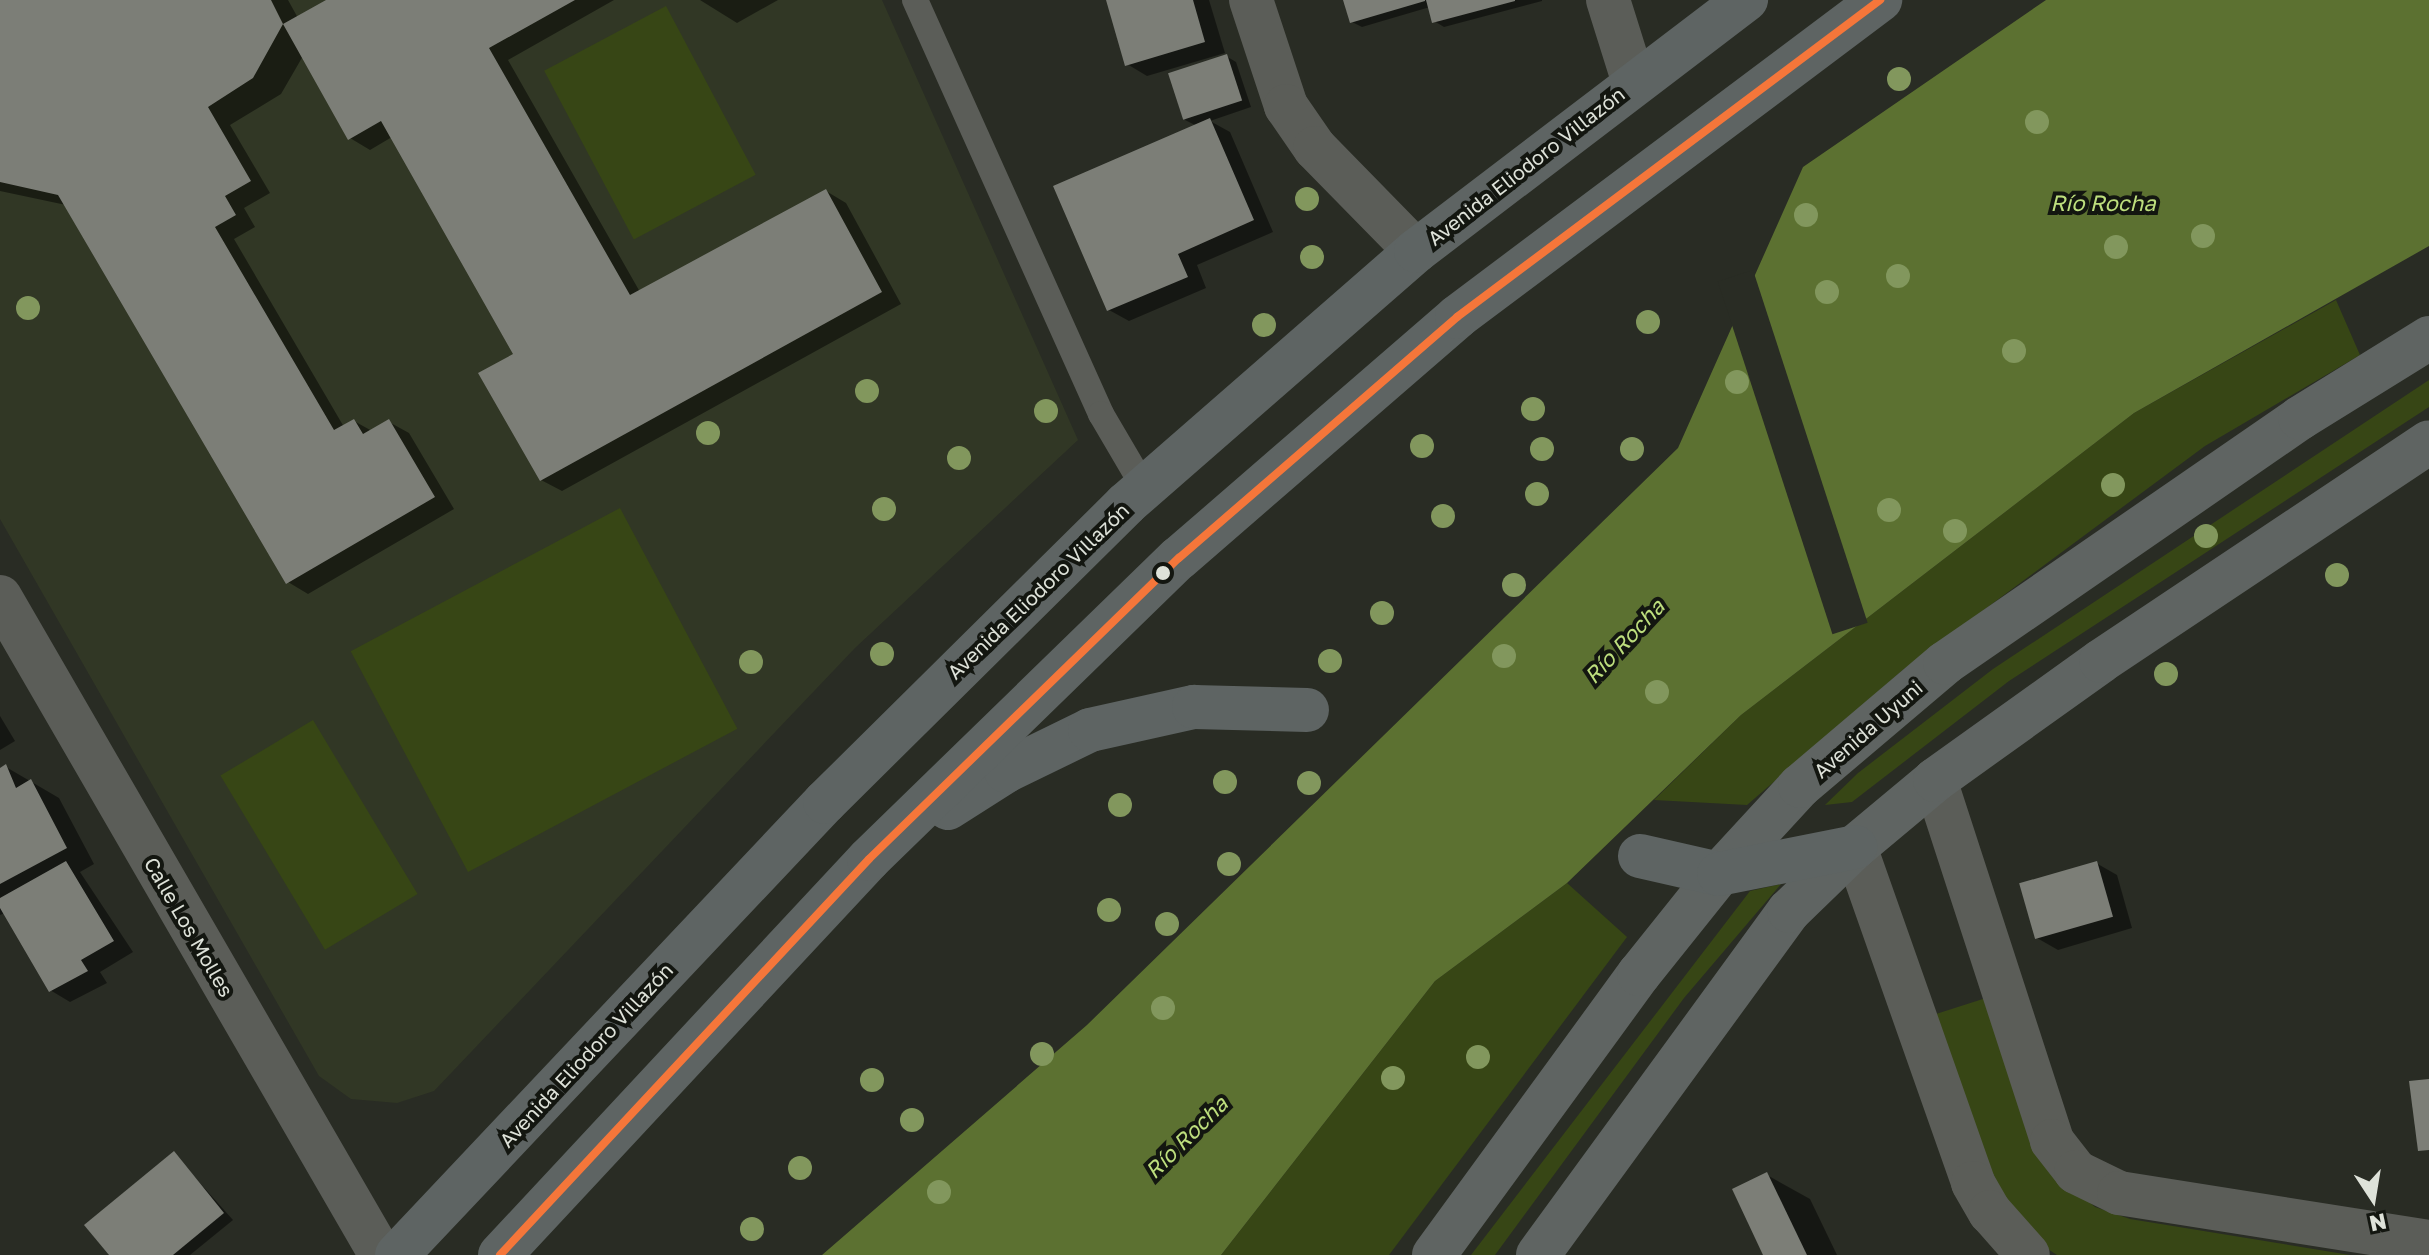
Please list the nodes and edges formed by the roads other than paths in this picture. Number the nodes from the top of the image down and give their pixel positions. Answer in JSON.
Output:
{"nodes":[{"id":1,"x":915,"y":0,"type":"edge"},
{"id":2,"x":1251,"y":0,"type":"edge"},
{"id":3,"x":1746,"y":0,"type":"edge"},
{"id":4,"x":1880,"y":0,"type":"edge"},
{"id":5,"x":1616,"y":6,"type":"edge"},
{"id":6,"x":1634,"y":83,"type":"junction"},
{"id":7,"x":1416,"y":251,"type":"junction"},
{"id":8,"x":2429,"y":338,"type":"edge"},
{"id":9,"x":2429,"y":442,"type":"edge"},
{"id":10,"x":1145,"y":489,"type":"junction"},
{"id":11,"x":0,"y":597,"type":"edge"},
{"id":12,"x":1307,"y":710,"type":"dead end"},
{"id":13,"x":1935,"y":780,"type":"junction"},
{"id":14,"x":1855,"y":847,"type":"junction"},
{"id":15,"x":1640,"y":856,"type":"dead end"},
{"id":16,"x":869,"y":859,"type":"junction"},
{"id":17,"x":1719,"y":874,"type":"junction"},
{"id":18,"x":2429,"y":1242,"type":"edge"},
{"id":19,"x":381,"y":1255,"type":"edge"},
{"id":20,"x":397,"y":1255,"type":"edge"},
{"id":21,"x":500,"y":1255,"type":"edge"},
{"id":22,"x":1434,"y":1255,"type":"edge"},
{"id":23,"x":1538,"y":1255,"type":"edge"},
{"id":24,"x":2028,"y":1255,"type":"edge"}],
"edges":[{"from":1,"to":10,"type":"lane"},
{"from":2,"to":7,"type":"street"},
{"from":3,"to":6,"type":"highway","name":"Avenida Eliodoro Villazón"},
{"from":4,"to":16,"type":"highway"},
{"from":5,"to":6,"type":"street"},
{"from":6,"to":7,"type":"highway","name":"Avenida Eliodoro Villazón"},
{"from":7,"to":10,"type":"highway","name":"Avenida Eliodoro Villazón"},
{"from":8,"to":17,"type":"main road","name":"Avenida Uyuni"},
{"from":9,"to":13,"type":"main road"},
{"from":10,"to":20,"type":"highway","name":"Avenida Eliodoro Villazón"},
{"from":11,"to":19,"type":"street","name":"Calle Los Molles"},
{"from":12,"to":16,"type":"highway"},
{"from":13,"to":14,"type":"main road"},
{"from":13,"to":18,"type":"street"},
{"from":14,"to":17,"type":"highway"},
{"from":14,"to":23,"type":"main road"},
{"from":14,"to":24,"type":"street"},
{"from":15,"to":17,"type":"highway"},
{"from":16,"to":21,"type":"highway"},
{"from":17,"to":22,"type":"main road","name":"Avenida Uyuni"}]}
